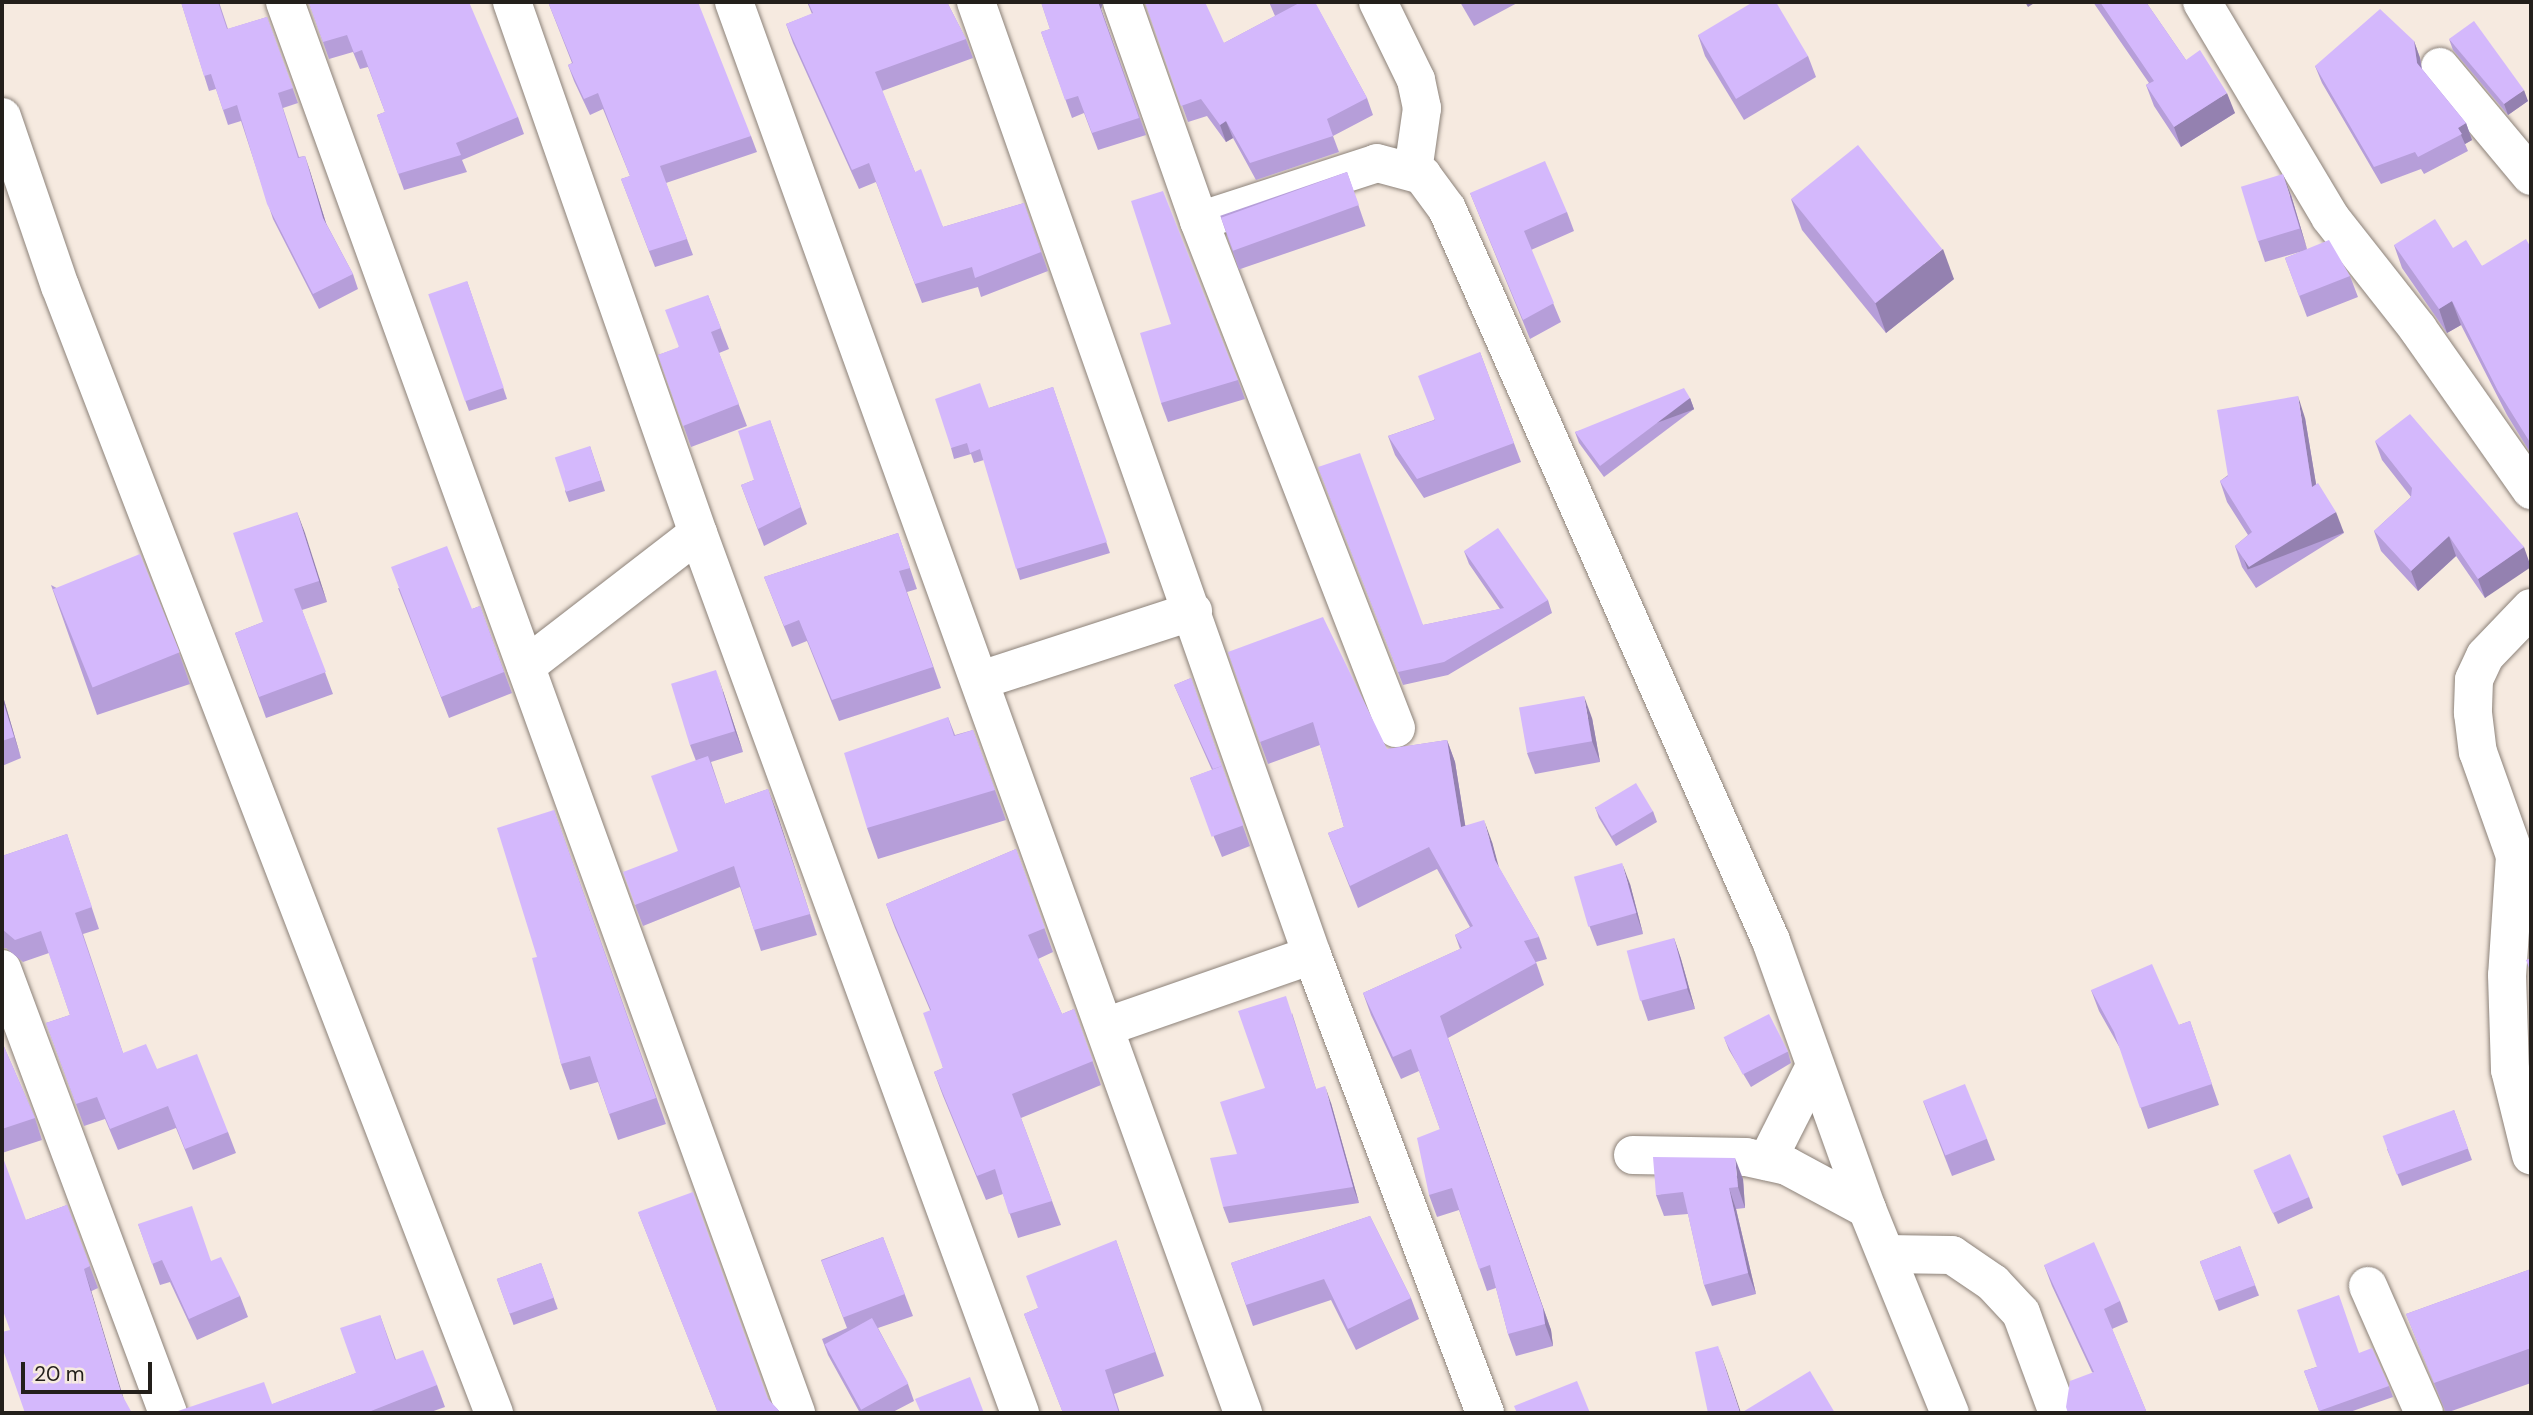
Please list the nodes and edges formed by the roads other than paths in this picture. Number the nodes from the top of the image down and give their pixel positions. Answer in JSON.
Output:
{"nodes":[{"id":1,"x":285,"y":2,"type":"edge"},
{"id":2,"x":512,"y":2,"type":"edge"},
{"id":3,"x":734,"y":2,"type":"edge"},
{"id":4,"x":976,"y":2,"type":"edge"},
{"id":5,"x":1122,"y":2,"type":"edge"},
{"id":6,"x":1378,"y":2,"type":"edge"},
{"id":7,"x":2202,"y":2,"type":"edge"},
{"id":8,"x":2440,"y":67,"type":"dead end"},
{"id":9,"x":2,"y":117,"type":"edge"},
{"id":10,"x":1413,"y":171,"type":"junction"},
{"id":11,"x":2531,"y":176,"type":"edge"},
{"id":12,"x":1199,"y":221,"type":"junction"},
{"id":13,"x":2531,"y":490,"type":"edge"},
{"id":14,"x":698,"y":533,"type":"junction"},
{"id":15,"x":2531,"y":608,"type":"edge"},
{"id":16,"x":1193,"y":611,"type":"junction"},
{"id":17,"x":526,"y":666,"type":"junction"},
{"id":18,"x":981,"y":680,"type":"junction"},
{"id":19,"x":1396,"y":728,"type":"dead end"},
{"id":20,"x":1312,"y":955,"type":"junction"},
{"id":21,"x":2,"y":969,"type":"edge"},
{"id":22,"x":1108,"y":1026,"type":"junction"},
{"id":23,"x":1815,"y":1066,"type":"junction"},
{"id":24,"x":1633,"y":1155,"type":"dead end"},
{"id":25,"x":2531,"y":1155,"type":"edge"},
{"id":26,"x":1767,"y":1161,"type":"junction"},
{"id":27,"x":1867,"y":1209,"type":"junction"},
{"id":28,"x":1886,"y":1254,"type":"junction"},
{"id":29,"x":2368,"y":1286,"type":"dead end"},
{"id":30,"x":168,"y":1413,"type":"edge"},
{"id":31,"x":494,"y":1413,"type":"edge"},
{"id":32,"x":796,"y":1413,"type":"edge"},
{"id":33,"x":1020,"y":1413,"type":"edge"},
{"id":34,"x":1243,"y":1413,"type":"edge"},
{"id":35,"x":1485,"y":1413,"type":"edge"},
{"id":36,"x":1950,"y":1413,"type":"edge"},
{"id":37,"x":2058,"y":1413,"type":"edge"},
{"id":38,"x":2424,"y":1413,"type":"edge"}],
"edges":[{"from":1,"to":17,"type":"street"},
{"from":2,"to":14,"type":"street"},
{"from":3,"to":18,"type":"street"},
{"from":4,"to":16,"type":"street"},
{"from":5,"to":12,"type":"street"},
{"from":6,"to":10,"type":"street"},
{"from":7,"to":13,"type":"street"},
{"from":8,"to":11,"type":"street"},
{"from":9,"to":31,"type":"street"},
{"from":10,"to":12,"type":"street"},
{"from":10,"to":23,"type":"street"},
{"from":12,"to":19,"type":"street"},
{"from":14,"to":17,"type":"street"},
{"from":14,"to":33,"type":"street"},
{"from":15,"to":25,"type":"street"},
{"from":16,"to":18,"type":"street"},
{"from":16,"to":20,"type":"street"},
{"from":17,"to":32,"type":"street"},
{"from":18,"to":22,"type":"street"},
{"from":20,"to":22,"type":"street"},
{"from":20,"to":35,"type":"street"},
{"from":21,"to":30,"type":"street"},
{"from":22,"to":34,"type":"street"},
{"from":23,"to":26,"type":"street"},
{"from":23,"to":27,"type":"street"},
{"from":24,"to":26,"type":"street"},
{"from":26,"to":27,"type":"street"},
{"from":27,"to":28,"type":"street"},
{"from":28,"to":36,"type":"street"},
{"from":28,"to":37,"type":"street"},
{"from":29,"to":38,"type":"street"}]}
